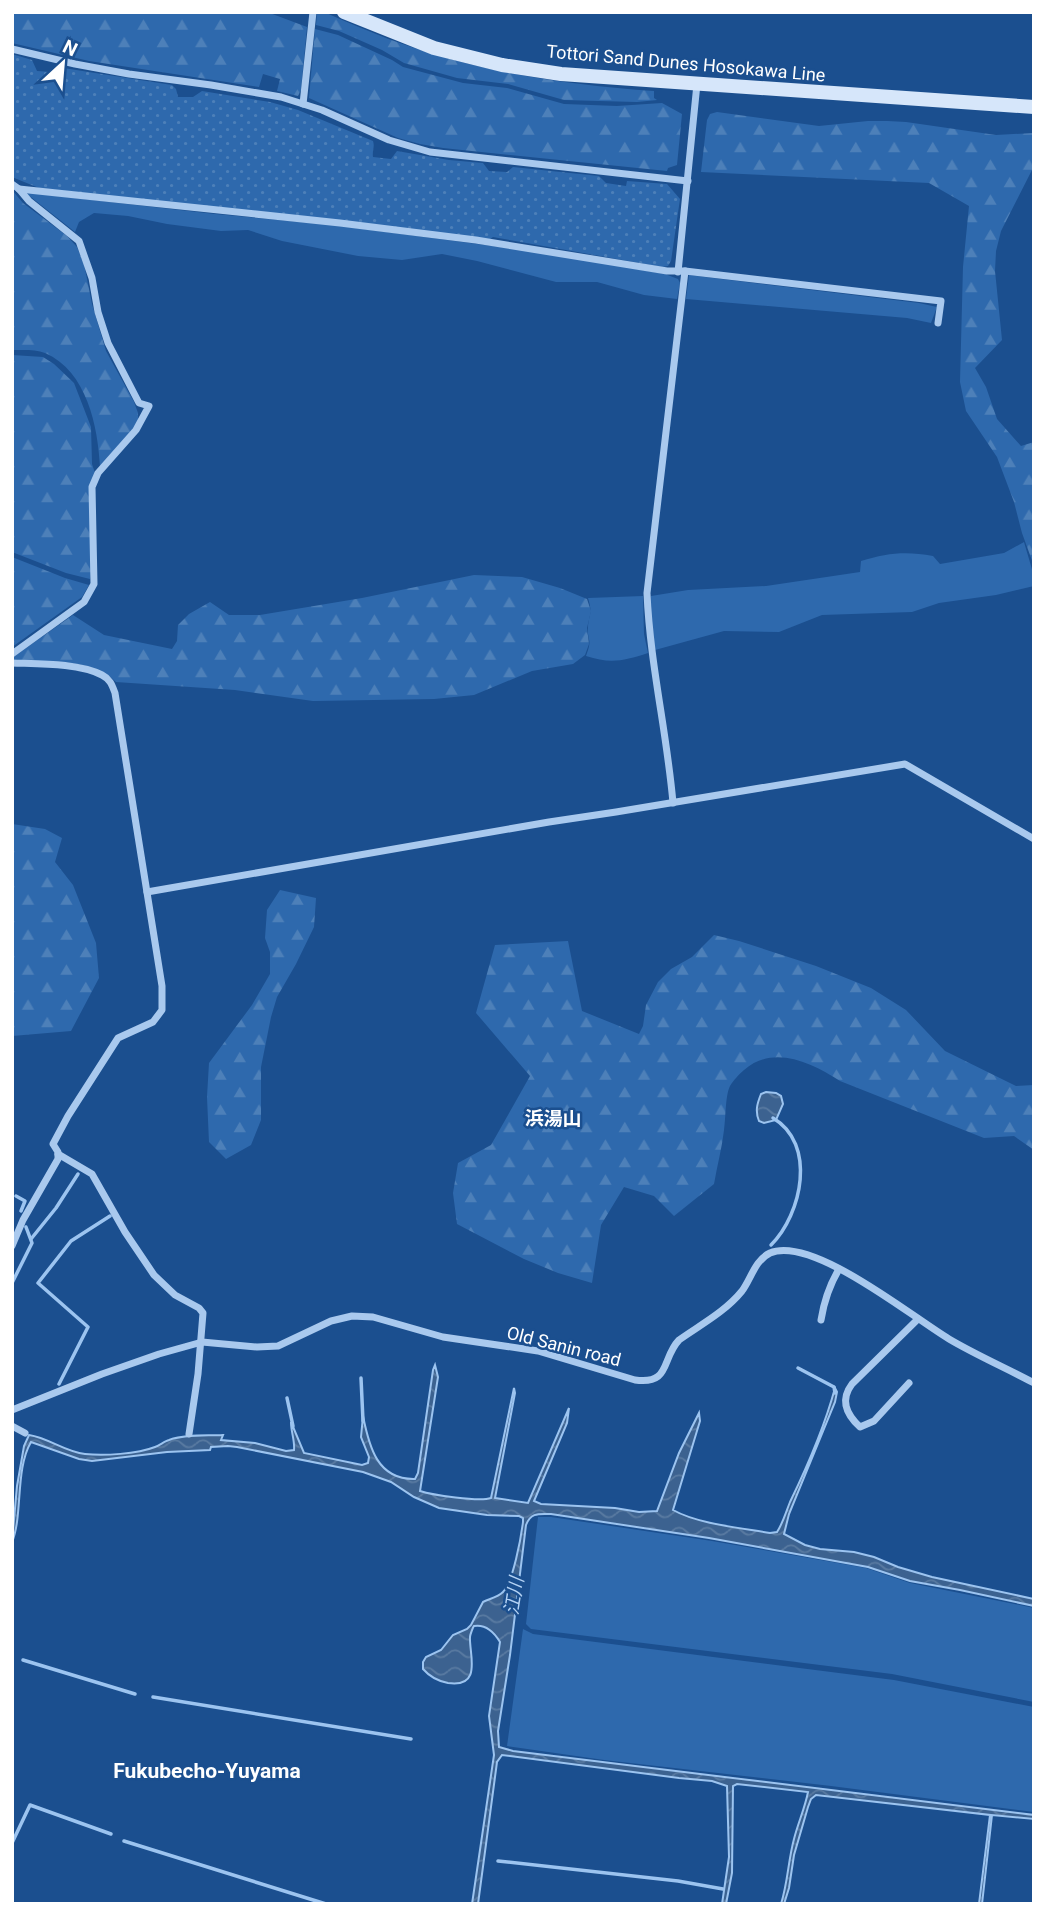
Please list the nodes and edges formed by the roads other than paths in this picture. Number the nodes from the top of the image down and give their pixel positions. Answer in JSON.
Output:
{"nodes":[{"id":1,"x":313,"y":12,"type":"edge"},
{"id":2,"x":344,"y":12,"type":"edge"},
{"id":3,"x":12,"y":49,"type":"edge"},
{"id":4,"x":697,"y":84,"type":"junction"},
{"id":5,"x":303,"y":104,"type":"junction"},
{"id":6,"x":1034,"y":107,"type":"edge"},
{"id":7,"x":688,"y":181,"type":"junction"},
{"id":8,"x":16,"y":186,"type":"edge"},
{"id":9,"x":682,"y":272,"type":"junction"},
{"id":10,"x":938,"y":323,"type":"dead end"},
{"id":11,"x":12,"y":654,"type":"edge"},
{"id":12,"x":12,"y":663,"type":"edge"},
{"id":13,"x":673,"y":803,"type":"junction"},
{"id":14,"x":1034,"y":839,"type":"edge"},
{"id":15,"x":147,"y":892,"type":"junction"},
{"id":16,"x":58,"y":1154,"type":"junction"},
{"id":17,"x":12,"y":1245,"type":"edge"},
{"id":18,"x":839,"y":1269,"type":"junction"},
{"id":19,"x":918,"y":1319,"type":"junction"},
{"id":20,"x":821,"y":1320,"type":"dead end"},
{"id":21,"x":202,"y":1342,"type":"junction"},
{"id":22,"x":1033,"y":1380,"type":"edge"},
{"id":23,"x":909,"y":1383,"type":"dead end"},
{"id":24,"x":12,"y":1409,"type":"edge"},
{"id":25,"x":12,"y":1426,"type":"edge"},
{"id":26,"x":25,"y":1433,"type":"dead end"},
{"id":27,"x":189,"y":1434,"type":"dead end"}],
"edges":[{"from":1,"to":5,"type":"street"},
{"from":2,"to":4,"type":"main road","name":"Tottori Sand Dunes Hosokawa Line"},
{"from":3,"to":5,"type":"street"},
{"from":4,"to":6,"type":"main road","name":"Tottori Sand Dunes Hosokawa Line"},
{"from":4,"to":7,"type":"street"},
{"from":5,"to":7,"type":"street"},
{"from":7,"to":9,"type":"street"},
{"from":8,"to":9,"type":"street"},
{"from":8,"to":11,"type":"street"},
{"from":9,"to":10,"type":"street"},
{"from":9,"to":13,"type":"street"},
{"from":12,"to":15,"type":"street"},
{"from":13,"to":14,"type":"street"},
{"from":13,"to":15,"type":"street"},
{"from":15,"to":16,"type":"street"},
{"from":16,"to":17,"type":"street"},
{"from":16,"to":21,"type":"street"},
{"from":18,"to":19,"type":"street","name":"Old Sanin road"},
{"from":18,"to":20,"type":"street"},
{"from":18,"to":21,"type":"street","name":"Old Sanin road"},
{"from":19,"to":22,"type":"street","name":"Old Sanin road"},
{"from":19,"to":23,"type":"street"},
{"from":21,"to":24,"type":"street","name":"Old Sanin road"},
{"from":21,"to":27,"type":"street"},
{"from":25,"to":26,"type":"street"}]}
